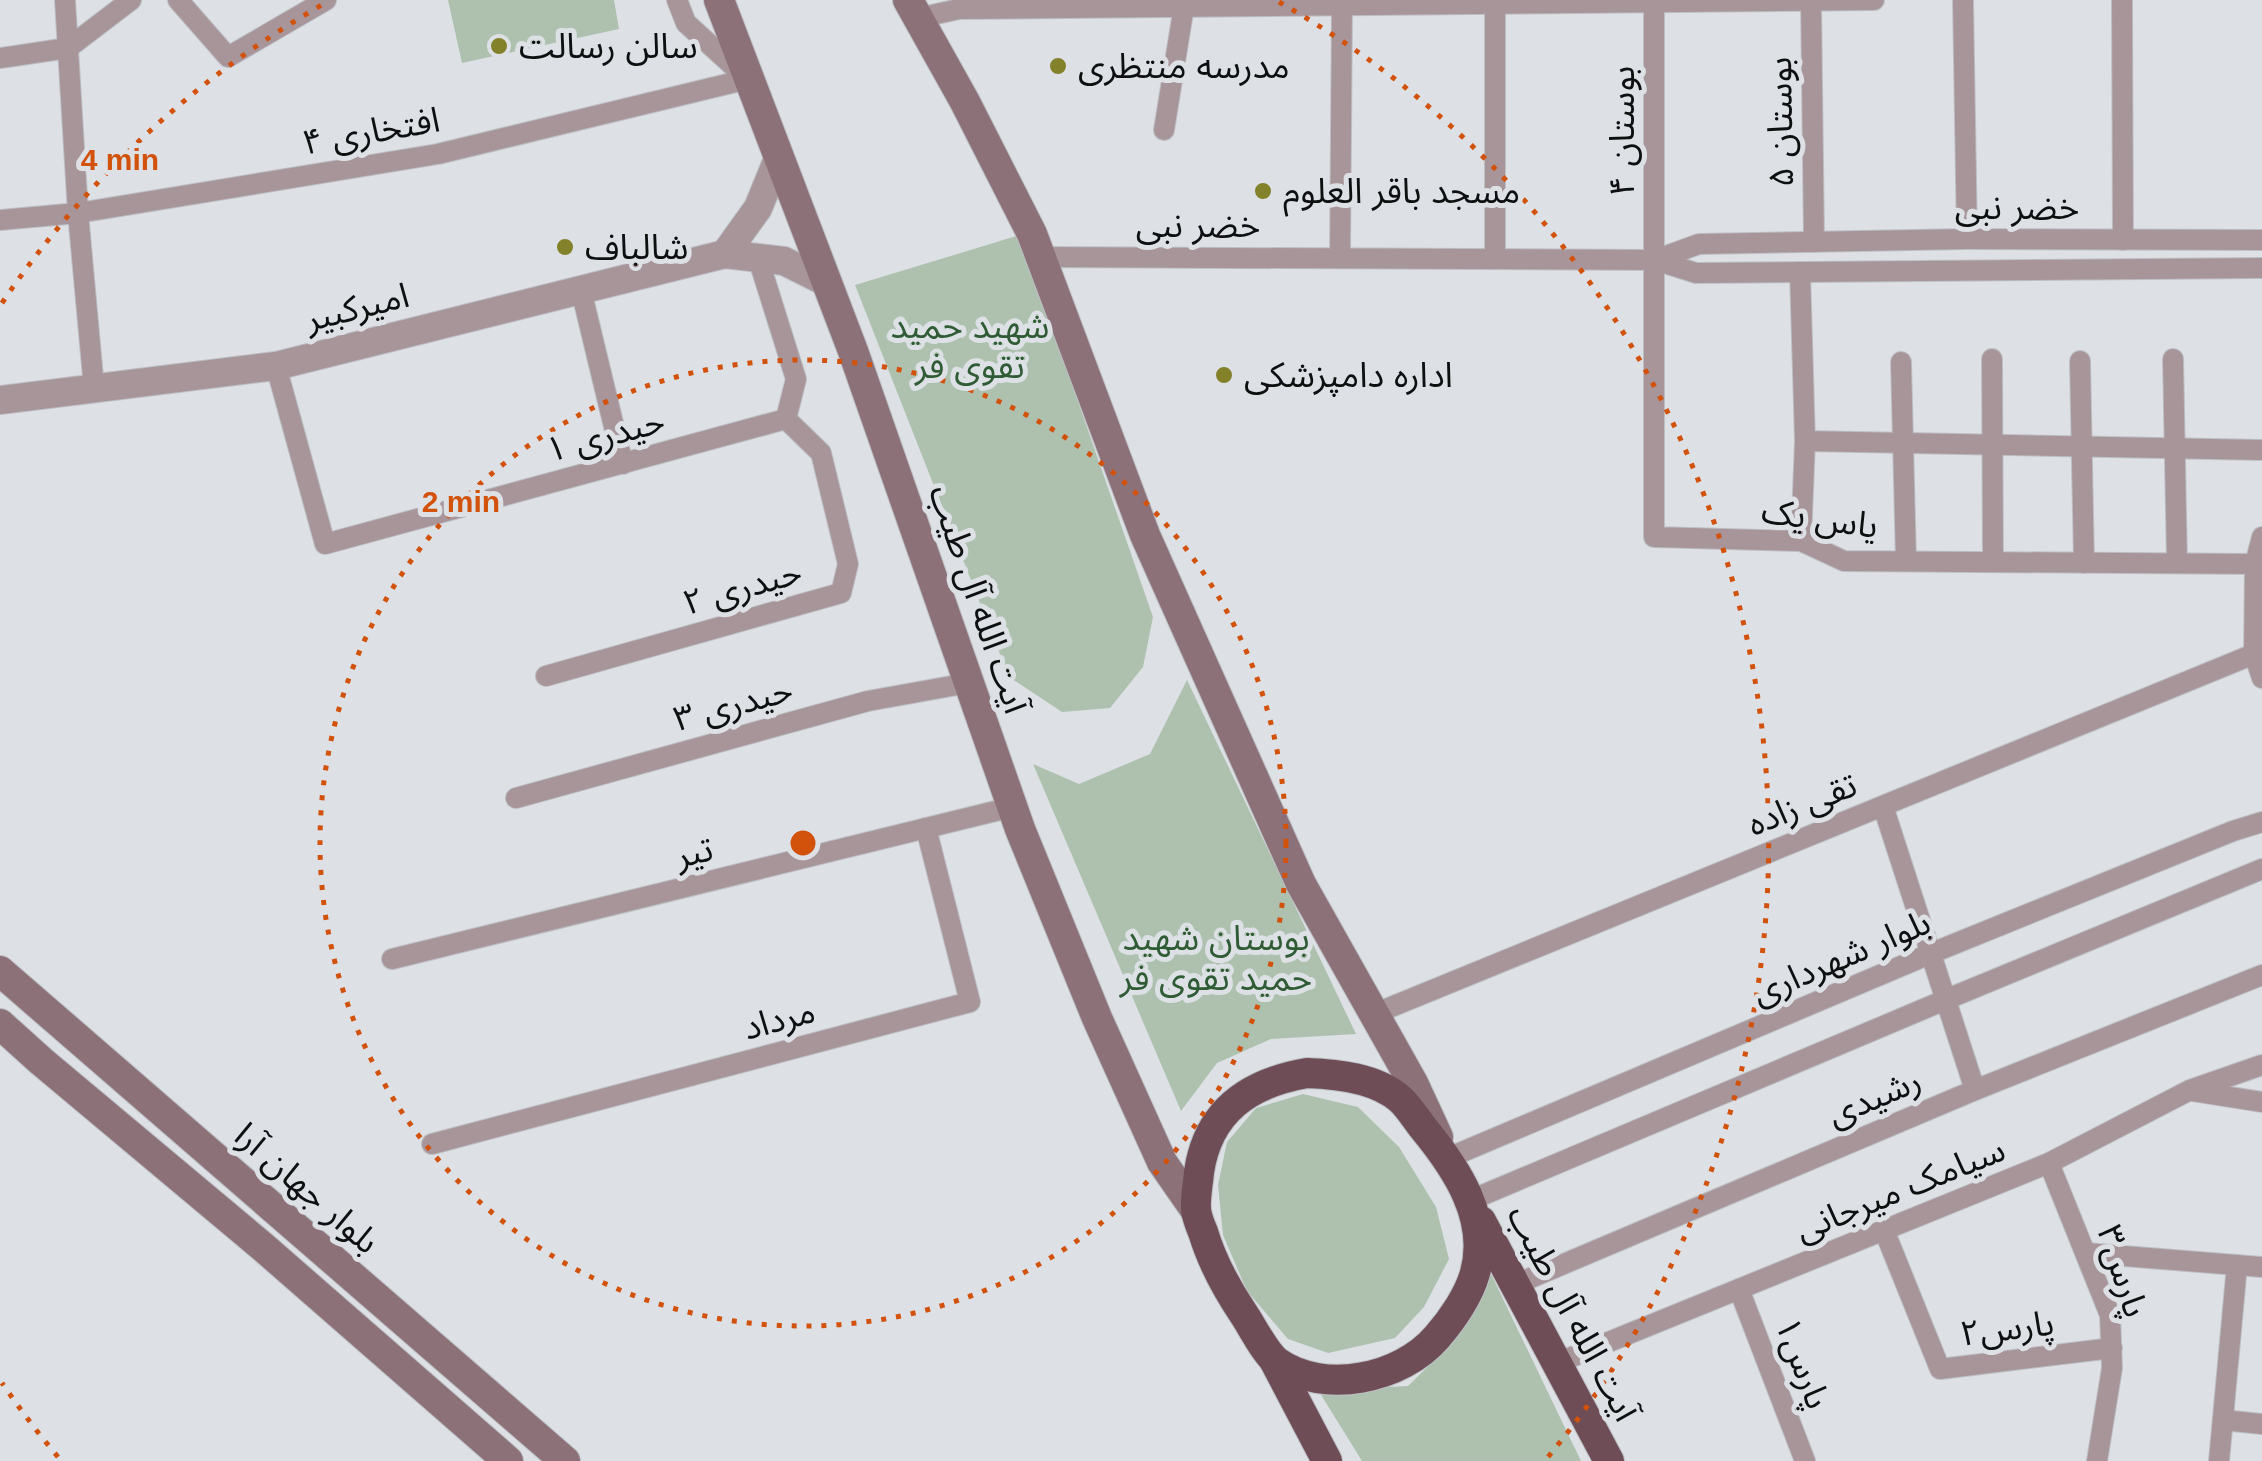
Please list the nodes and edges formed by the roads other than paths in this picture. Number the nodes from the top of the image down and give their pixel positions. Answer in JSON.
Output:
{"nodes":[{"id":1,"x":65,"y":0,"type":"edge"},
{"id":2,"x":131,"y":0,"type":"edge"},
{"id":3,"x":178,"y":0,"type":"edge"},
{"id":4,"x":326,"y":0,"type":"edge"},
{"id":5,"x":677,"y":0,"type":"edge"},
{"id":6,"x":719,"y":0,"type":"edge"},
{"id":7,"x":1874,"y":0,"type":"edge"},
{"id":8,"x":1964,"y":0,"type":"edge"},
{"id":9,"x":2122,"y":0,"type":"edge"},
{"id":10,"x":1811,"y":1,"type":"edge"},
{"id":11,"x":1495,"y":2,"type":"edge"},
{"id":12,"x":1654,"y":2,"type":"edge"},
{"id":13,"x":1024,"y":4,"type":"edge"},
{"id":14,"x":1342,"y":5,"type":"junction"},
{"id":15,"x":1184,"y":6,"type":"junction"},
{"id":16,"x":913,"y":9,"type":"edge"},
{"id":17,"x":68,"y":48,"type":"junction"},
{"id":18,"x":0,"y":58,"type":"edge"},
{"id":19,"x":748,"y":80,"type":"junction"},
{"id":20,"x":1164,"y":130,"type":"dead end"},
{"id":21,"x":778,"y":159,"type":"junction"},
{"id":22,"x":78,"y":213,"type":"junction"},
{"id":23,"x":0,"y":220,"type":"edge"},
{"id":24,"x":1967,"y":239,"type":"junction"},
{"id":25,"x":2123,"y":240,"type":"junction"},
{"id":26,"x":2262,"y":240,"type":"edge"},
{"id":27,"x":1814,"y":242,"type":"junction"},
{"id":28,"x":725,"y":254,"type":"junction"},
{"id":29,"x":1041,"y":257,"type":"junction"},
{"id":30,"x":758,"y":258,"type":"junction"},
{"id":31,"x":1340,"y":258,"type":"junction"},
{"id":32,"x":1495,"y":259,"type":"junction"},
{"id":33,"x":1655,"y":260,"type":"junction"},
{"id":34,"x":2262,"y":268,"type":"edge"},
{"id":35,"x":1800,"y":272,"type":"junction"},
{"id":36,"x":826,"y":282,"type":"junction"},
{"id":37,"x":581,"y":290,"type":"junction"},
{"id":38,"x":1992,"y":359,"type":"dead end"},
{"id":39,"x":2173,"y":359,"type":"dead end"},
{"id":40,"x":1901,"y":362,"type":"dead end"},
{"id":41,"x":2080,"y":362,"type":"dead end"},
{"id":42,"x":276,"y":366,"type":"junction"},
{"id":43,"x":94,"y":388,"type":"junction"},
{"id":44,"x":0,"y":400,"type":"edge"},
{"id":45,"x":786,"y":419,"type":"junction"},
{"id":46,"x":1805,"y":441,"type":"junction"},
{"id":47,"x":1903,"y":443,"type":"junction"},
{"id":48,"x":1993,"y":445,"type":"junction"},
{"id":49,"x":2082,"y":446,"type":"junction"},
{"id":50,"x":2175,"y":448,"type":"junction"},
{"id":51,"x":2262,"y":450,"type":"edge"},
{"id":52,"x":623,"y":464,"type":"junction"},
{"id":53,"x":2262,"y":537,"type":"edge"},
{"id":54,"x":1801,"y":541,"type":"junction"},
{"id":55,"x":1906,"y":561,"type":"junction"},
{"id":56,"x":1994,"y":562,"type":"junction"},
{"id":57,"x":2084,"y":562,"type":"junction"},
{"id":58,"x":2177,"y":564,"type":"junction"},
{"id":59,"x":2254,"y":564,"type":"junction"},
{"id":60,"x":2254,"y":654,"type":"junction"},
{"id":61,"x":546,"y":676,"type":"dead end"},
{"id":62,"x":2262,"y":678,"type":"edge"},
{"id":63,"x":968,"y":682,"type":"junction"},
{"id":64,"x":516,"y":798,"type":"dead end"},
{"id":65,"x":1883,"y":806,"type":"junction"},
{"id":66,"x":1012,"y":807,"type":"junction"},
{"id":67,"x":2262,"y":822,"type":"edge"},
{"id":68,"x":926,"y":828,"type":"junction"},
{"id":69,"x":2262,"y":869,"type":"edge"},
{"id":70,"x":1932,"y":954,"type":"junction"},
{"id":71,"x":392,"y":959,"type":"dead end"},
{"id":72,"x":0,"y":971,"type":"edge"},
{"id":73,"x":2262,"y":975,"type":"edge"},
{"id":74,"x":1945,"y":1000,"type":"junction"},
{"id":75,"x":1374,"y":1014,"type":"junction"},
{"id":76,"x":0,"y":1024,"type":"edge"},
{"id":77,"x":2262,"y":1065,"type":"edge"},
{"id":78,"x":1975,"y":1090,"type":"junction"},
{"id":79,"x":2190,"y":1090,"type":"junction"},
{"id":80,"x":2262,"y":1102,"type":"edge"},
{"id":81,"x":432,"y":1144,"type":"dead end"},
{"id":82,"x":1448,"y":1158,"type":"junction"},
{"id":83,"x":2050,"y":1163,"type":"junction"},
{"id":84,"x":1471,"y":1200,"type":"junction"},
{"id":85,"x":1196,"y":1210,"type":"junction"},
{"id":86,"x":1884,"y":1230,"type":"junction"},
{"id":87,"x":2086,"y":1253,"type":"junction"},
{"id":88,"x":2236,"y":1265,"type":"junction"},
{"id":89,"x":2262,"y":1267,"type":"edge"},
{"id":90,"x":1514,"y":1285,"type":"junction"},
{"id":91,"x":1739,"y":1289,"type":"junction"},
{"id":92,"x":2112,"y":1348,"type":"junction"},
{"id":93,"x":1274,"y":1360,"type":"junction"},
{"id":94,"x":1557,"y":1363,"type":"junction"},
{"id":95,"x":2222,"y":1420,"type":"junction"},
{"id":96,"x":2262,"y":1424,"type":"edge"},
{"id":97,"x":508,"y":1461,"type":"edge"},
{"id":98,"x":565,"y":1461,"type":"edge"},
{"id":99,"x":1327,"y":1461,"type":"edge"},
{"id":100,"x":1608,"y":1461,"type":"edge"},
{"id":101,"x":1805,"y":1461,"type":"edge"},
{"id":102,"x":2097,"y":1461,"type":"edge"},
{"id":103,"x":2219,"y":1461,"type":"edge"}],
"edges":[{"from":1,"to":17,"type":"street"},
{"from":2,"to":17,"type":"street"},
{"from":3,"to":4,"type":"street"},
{"from":5,"to":19,"type":"street"},
{"from":6,"to":19,"type":"main road","name":"آیت الله آل طیب"},
{"from":7,"to":10,"type":"street"},
{"from":8,"to":24,"type":"street"},
{"from":9,"to":25,"type":"street"},
{"from":10,"to":12,"type":"street"},
{"from":10,"to":27,"type":"street","name":"بوستان ۵"},
{"from":11,"to":12,"type":"street"},
{"from":11,"to":14,"type":"street"},
{"from":11,"to":32,"type":"street"},
{"from":12,"to":33,"type":"street","name":"بوستان ۴"},
{"from":13,"to":15,"type":"street"},
{"from":13,"to":16,"type":"street"},
{"from":14,"to":15,"type":"street"},
{"from":14,"to":31,"type":"street"},
{"from":15,"to":20,"type":"street"},
{"from":16,"to":29,"type":"main road"},
{"from":17,"to":18,"type":"street"},
{"from":17,"to":22,"type":"street"},
{"from":19,"to":21,"type":"main road","name":"آیت الله آل طیب"},
{"from":19,"to":22,"type":"street","name":"افتخاری ۴"},
{"from":21,"to":28,"type":"street"},
{"from":21,"to":36,"type":"main road","name":"آیت الله آل طیب"},
{"from":22,"to":23,"type":"street","name":"افتخاری ۴"},
{"from":22,"to":43,"type":"street"},
{"from":24,"to":25,"type":"street","name":"خضر نبی"},
{"from":24,"to":27,"type":"street","name":"خضر نبی"},
{"from":25,"to":26,"type":"street","name":"خضر نبی"},
{"from":27,"to":33,"type":"street","name":"خضر نبی"},
{"from":28,"to":30,"type":"street"},
{"from":28,"to":37,"type":"street","name":"امیرکبیر"},
{"from":29,"to":31,"type":"street","name":"خضر نبی"},
{"from":29,"to":75,"type":"main road"},
{"from":30,"to":36,"type":"street"},
{"from":30,"to":45,"type":"street"},
{"from":31,"to":32,"type":"street","name":"خضر نبی"},
{"from":32,"to":33,"type":"street","name":"خضر نبی"},
{"from":33,"to":35,"type":"street","name":"خضر نبی"},
{"from":33,"to":54,"type":"street","name":"یاس یک"},
{"from":34,"to":35,"type":"street","name":"خضر نبی"},
{"from":35,"to":46,"type":"street"},
{"from":36,"to":63,"type":"main road","name":"آیت الله آل طیب"},
{"from":37,"to":42,"type":"street","name":"امیرکبیر"},
{"from":37,"to":52,"type":"street"},
{"from":38,"to":48,"type":"street"},
{"from":39,"to":50,"type":"street"},
{"from":40,"to":47,"type":"street"},
{"from":41,"to":49,"type":"street"},
{"from":42,"to":43,"type":"street","name":"امیرکبیر"},
{"from":42,"to":52,"type":"street","name":"حیدری ۱"},
{"from":43,"to":44,"type":"street","name":"امیرکبیر"},
{"from":45,"to":52,"type":"street","name":"حیدری ۱"},
{"from":45,"to":61,"type":"street","name":"حیدری ۲"},
{"from":46,"to":47,"type":"street"},
{"from":46,"to":54,"type":"street"},
{"from":47,"to":48,"type":"street"},
{"from":47,"to":55,"type":"street"},
{"from":48,"to":49,"type":"street"},
{"from":48,"to":56,"type":"street"},
{"from":49,"to":50,"type":"street"},
{"from":49,"to":57,"type":"street"},
{"from":50,"to":51,"type":"street"},
{"from":50,"to":58,"type":"street"},
{"from":53,"to":59,"type":"street"},
{"from":54,"to":55,"type":"street","name":"یاس یک"},
{"from":55,"to":56,"type":"street","name":"یاس یک"},
{"from":56,"to":57,"type":"street","name":"یاس یک"},
{"from":57,"to":58,"type":"street","name":"یاس یک"},
{"from":58,"to":59,"type":"street","name":"یاس یک"},
{"from":59,"to":60,"type":"street"},
{"from":60,"to":62,"type":"street"},
{"from":60,"to":65,"type":"street","name":"تقی زاده"},
{"from":63,"to":64,"type":"street","name":"حیدری ۳"},
{"from":63,"to":66,"type":"main road","name":"آیت الله آل طیب"},
{"from":65,"to":70,"type":"street"},
{"from":65,"to":75,"type":"street","name":"تقی زاده"},
{"from":66,"to":68,"type":"street","name":"تیر"},
{"from":66,"to":85,"type":"main road","name":"آیت الله آل طیب"},
{"from":67,"to":70,"type":"street","name":"بلوار شهرداری"},
{"from":68,"to":71,"type":"street","name":"تیر"},
{"from":68,"to":81,"type":"street","name":"مرداد"},
{"from":69,"to":74,"type":"street"},
{"from":70,"to":74,"type":"street"},
{"from":70,"to":82,"type":"street","name":"بلوار شهرداری"},
{"from":72,"to":98,"type":"main road","name":"بلوار جهان آرا"},
{"from":73,"to":78,"type":"street","name":"رشیدی"},
{"from":74,"to":78,"type":"street"},
{"from":74,"to":84,"type":"street"},
{"from":75,"to":82,"type":"main road"},
{"from":76,"to":97,"type":"main road","name":"بلوار جهان آرا"},
{"from":77,"to":79,"type":"street","name":"سیامک میرجانی"},
{"from":78,"to":90,"type":"street","name":"رشیدی"},
{"from":79,"to":80,"type":"street"},
{"from":79,"to":83,"type":"street","name":"سیامک میرجانی"},
{"from":82,"to":84,"type":"highway"},
{"from":82,"to":85,"type":"highway"},
{"from":83,"to":86,"type":"street","name":"سیامک میرجانی"},
{"from":83,"to":87,"type":"street","name":"پارس۳"},
{"from":84,"to":90,"type":"highway","name":"آیت الله آل طیب"},
{"from":84,"to":93,"type":"highway"},
{"from":85,"to":93,"type":"highway"},
{"from":86,"to":91,"type":"street","name":"سیامک میرجانی"},
{"from":86,"to":92,"type":"street","name":"پارس۲"},
{"from":87,"to":88,"type":"street"},
{"from":87,"to":92,"type":"street","name":"پارس۳"},
{"from":88,"to":89,"type":"street"},
{"from":88,"to":95,"type":"street"},
{"from":90,"to":94,"type":"highway","name":"آیت الله آل طیب"},
{"from":91,"to":94,"type":"street","name":"سیامک میرجانی"},
{"from":91,"to":101,"type":"street","name":"پارس۱"},
{"from":92,"to":102,"type":"street","name":"پارس۳"},
{"from":93,"to":99,"type":"highway"},
{"from":94,"to":100,"type":"highway","name":"آیت الله آل طیب"},
{"from":95,"to":96,"type":"street"},
{"from":95,"to":103,"type":"street"}]}
